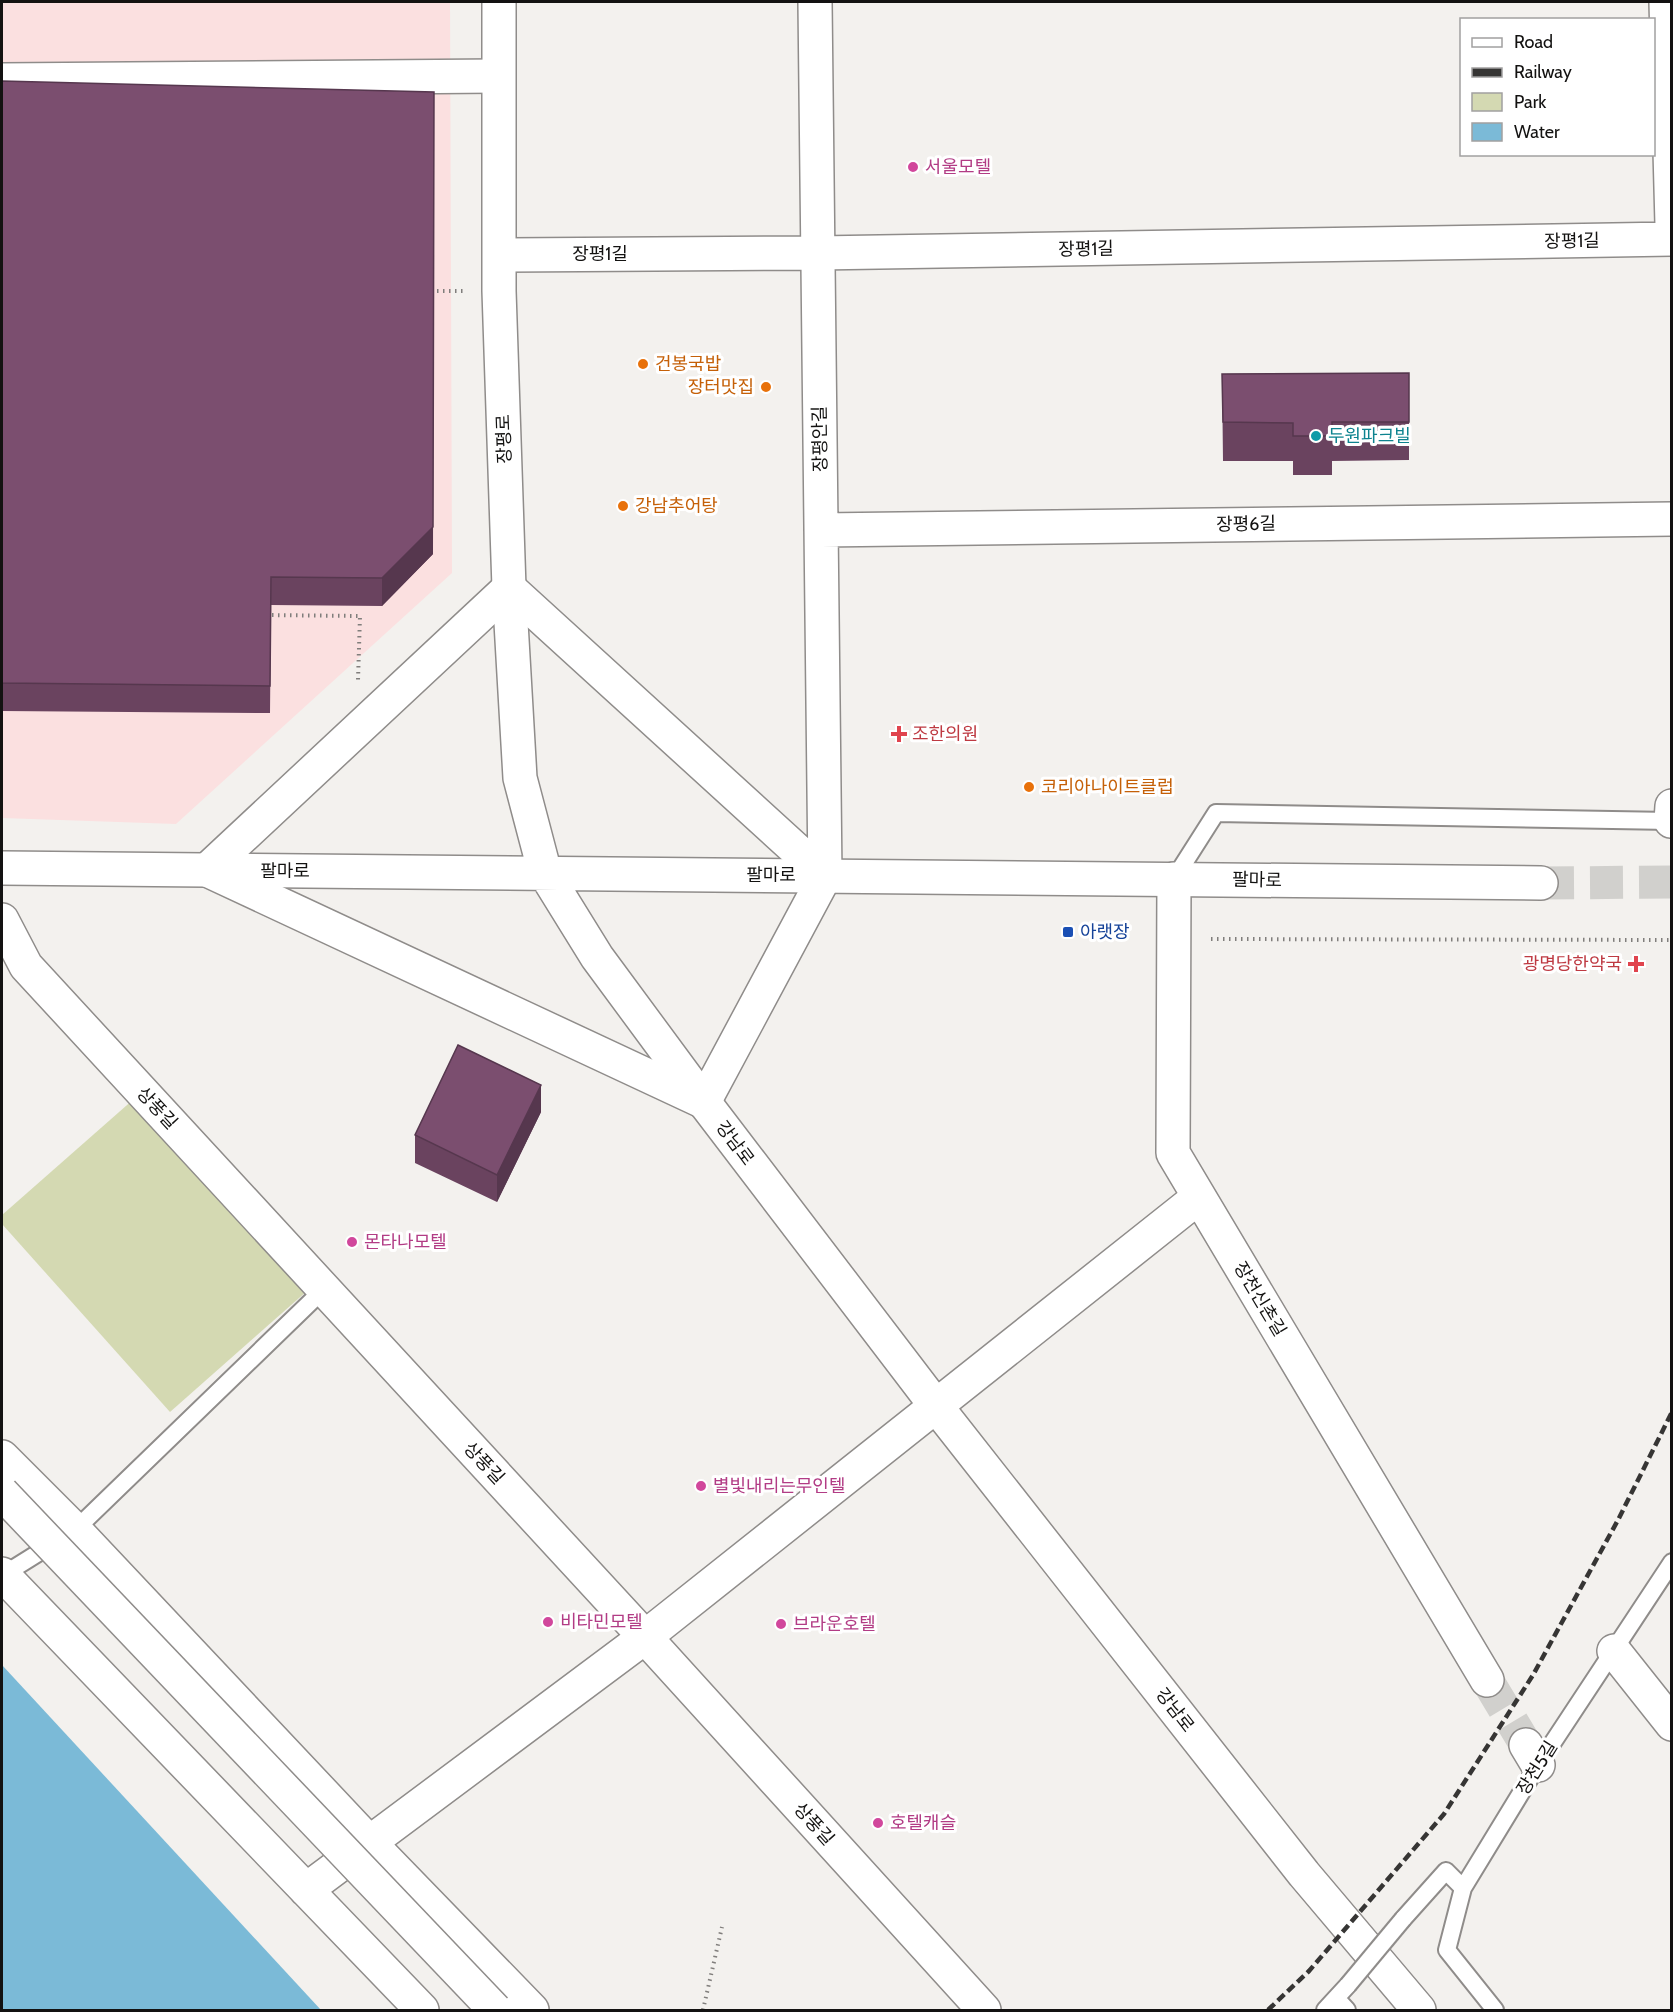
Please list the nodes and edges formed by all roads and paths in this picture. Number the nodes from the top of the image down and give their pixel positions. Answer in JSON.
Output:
{"nodes":[{"id":1,"x":499,"y":2,"type":"edge"},
{"id":2,"x":815,"y":2,"type":"edge"},
{"id":3,"x":1666,"y":2,"type":"edge"},
{"id":4,"x":498,"y":76,"type":"junction"},
{"id":5,"x":2,"y":80,"type":"edge"},
{"id":6,"x":1671,"y":225,"type":"edge"},
{"id":7,"x":1671,"y":239,"type":"edge"},
{"id":8,"x":818,"y":253,"type":"junction"},
{"id":9,"x":500,"y":255,"type":"junction"},
{"id":10,"x":428,"y":291,"type":"edge"},
{"id":11,"x":499,"y":291,"type":"junction"},
{"id":12,"x":1671,"y":519,"type":"edge"},
{"id":13,"x":821,"y":530,"type":"junction"},
{"id":14,"x":509,"y":588,"type":"junction"},
{"id":15,"x":259,"y":615,"type":"edge"},
{"id":16,"x":357,"y":689,"type":"dead end"},
{"id":17,"x":1671,"y":806,"type":"edge"},
{"id":18,"x":1671,"y":821,"type":"edge"},
{"id":19,"x":2,"y":868,"type":"edge"},
{"id":20,"x":207,"y":870,"type":"junction"},
{"id":21,"x":545,"y":873,"type":"junction"},
{"id":22,"x":825,"y":876,"type":"junction"},
{"id":23,"x":1174,"y":879,"type":"junction"},
{"id":24,"x":1540,"y":883,"type":"tunnel mouth"},
{"id":25,"x":2,"y":920,"type":"edge"},
{"id":26,"x":1174,"y":939,"type":"junction"},
{"id":27,"x":1671,"y":940,"type":"edge"},
{"id":28,"x":704,"y":1102,"type":"junction"},
{"id":29,"x":1199,"y":1197,"type":"junction"},
{"id":30,"x":324,"y":1289,"type":"junction"},
{"id":31,"x":936,"y":1406,"type":"junction"},
{"id":32,"x":2,"y":1457,"type":"edge"},
{"id":33,"x":2,"y":1493,"type":"edge"},
{"id":34,"x":2,"y":1521,"type":"edge"},
{"id":35,"x":75,"y":1530,"type":"junction"},
{"id":36,"x":1671,"y":1562,"type":"edge"},
{"id":37,"x":2,"y":1574,"type":"edge"},
{"id":38,"x":645,"y":1637,"type":"junction"},
{"id":39,"x":1614,"y":1651,"type":"junction"},
{"id":40,"x":1486,"y":1680,"type":"tunnel mouth"},
{"id":41,"x":1671,"y":1724,"type":"edge"},
{"id":42,"x":369,"y":1842,"type":"junction"},
{"id":43,"x":1463,"y":1888,"type":"junction"},
{"id":44,"x":306,"y":1890,"type":"junction"},
{"id":45,"x":722,"y":1927,"type":"dead end"},
{"id":46,"x":1336,"y":2006,"type":"edge"},
{"id":47,"x":422,"y":2010,"type":"edge"},
{"id":48,"x":469,"y":2010,"type":"edge"},
{"id":49,"x":495,"y":2010,"type":"edge"},
{"id":50,"x":532,"y":2010,"type":"edge"},
{"id":51,"x":703,"y":2010,"type":"edge"},
{"id":52,"x":984,"y":2010,"type":"edge"},
{"id":53,"x":1419,"y":2010,"type":"edge"},
{"id":54,"x":1495,"y":2010,"type":"edge"}],
"edges":[{"from":1,"to":4,"type":"street","name":"장평로"},
{"from":2,"to":8,"type":"street","name":"장평안길"},
{"from":3,"to":6,"type":"street"},
{"from":4,"to":5,"type":"street"},
{"from":4,"to":9,"type":"street","name":"장평로"},
{"from":7,"to":8,"type":"street","name":"장평1길"},
{"from":8,"to":9,"type":"street","name":"장평1길"},
{"from":8,"to":13,"type":"street","name":"장평안길"},
{"from":9,"to":11,"type":"street","name":"장평로"},
{"from":10,"to":11,"type":"path"},
{"from":11,"to":14,"type":"street","name":"장평로"},
{"from":12,"to":13,"type":"street","name":"장평6길"},
{"from":13,"to":22,"type":"street","name":"장평안길"},
{"from":14,"to":20,"type":"street"},
{"from":14,"to":21,"type":"street","name":"장평로"},
{"from":14,"to":22,"type":"street"},
{"from":15,"to":16,"type":"path"},
{"from":17,"to":18,"type":"street"},
{"from":18,"to":23,"type":"lane"},
{"from":19,"to":20,"type":"street","name":"팔마로"},
{"from":20,"to":21,"type":"street","name":"팔마로"},
{"from":20,"to":28,"type":"street"},
{"from":21,"to":22,"type":"street","name":"팔마로"},
{"from":21,"to":28,"type":"street","name":"강남로"},
{"from":22,"to":23,"type":"street","name":"팔마로"},
{"from":22,"to":28,"type":"street"},
{"from":23,"to":24,"type":"street","name":"팔마로"},
{"from":23,"to":26,"type":"street","name":"장천신촌길"},
{"from":25,"to":30,"type":"street","name":"상풍길"},
{"from":26,"to":27,"type":"path"},
{"from":26,"to":29,"type":"street","name":"장천신촌길"},
{"from":28,"to":31,"type":"street","name":"강남로"},
{"from":29,"to":31,"type":"street"},
{"from":29,"to":40,"type":"street","name":"장천신촌길"},
{"from":30,"to":35,"type":"lane"},
{"from":30,"to":38,"type":"street","name":"상풍길"},
{"from":31,"to":38,"type":"street"},
{"from":31,"to":53,"type":"street","name":"강남로"},
{"from":32,"to":35,"type":"street"},
{"from":33,"to":49,"type":"street","bridge":true},
{"from":34,"to":48,"type":"street"},
{"from":35,"to":37,"type":"lane"},
{"from":35,"to":42,"type":"street"},
{"from":36,"to":39,"type":"lane","name":"장천5길"},
{"from":37,"to":44,"type":"street"},
{"from":38,"to":42,"type":"street"},
{"from":38,"to":52,"type":"street","name":"상풍길"},
{"from":39,"to":41,"type":"street"},
{"from":39,"to":43,"type":"lane","name":"장천5길"},
{"from":42,"to":44,"type":"street"},
{"from":42,"to":50,"type":"street"},
{"from":43,"to":46,"type":"lane","bridge":true},
{"from":43,"to":54,"type":"lane","name":"장천5길"},
{"from":44,"to":47,"type":"street"},
{"from":45,"to":51,"type":"path"}]}
